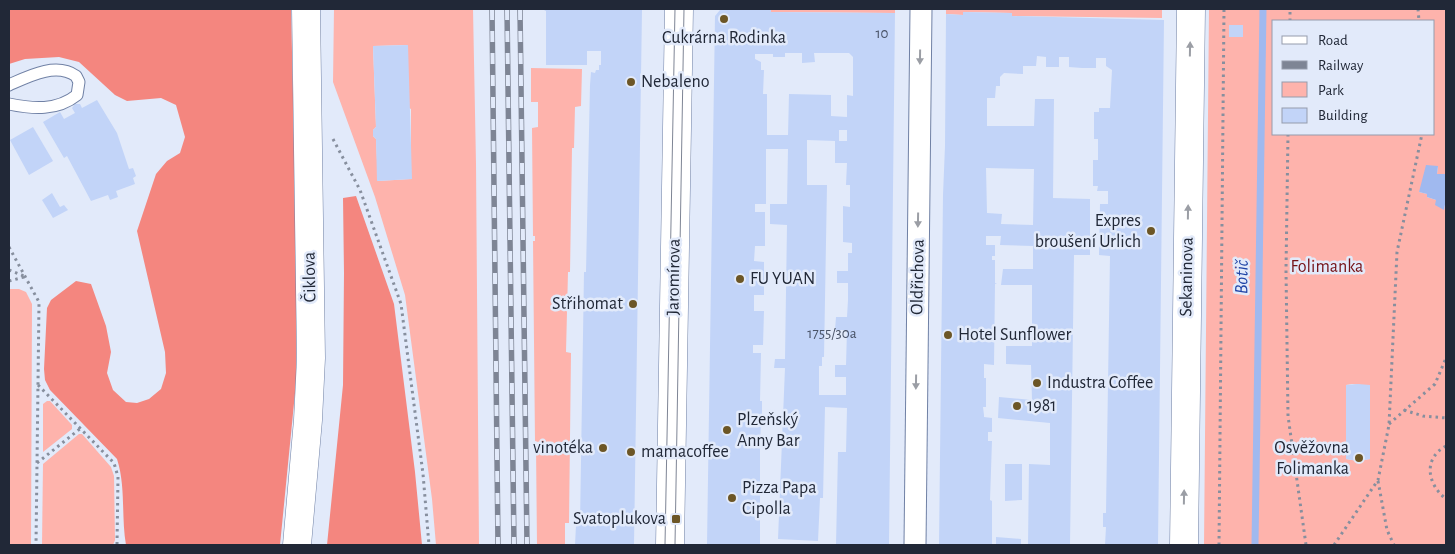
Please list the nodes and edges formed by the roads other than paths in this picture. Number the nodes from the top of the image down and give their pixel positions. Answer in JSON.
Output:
{"nodes":[{"id":1,"x":306,"y":9,"type":"edge"},
{"id":2,"x":679,"y":9,"type":"edge"},
{"id":3,"x":921,"y":9,"type":"edge"},
{"id":4,"x":1191,"y":9,"type":"edge"},
{"id":5,"x":9,"y":85,"type":"edge"},
{"id":6,"x":9,"y":104,"type":"edge"},
{"id":7,"x":297,"y":545,"type":"edge"},
{"id":8,"x":670,"y":545,"type":"edge"},
{"id":9,"x":914,"y":545,"type":"edge"},
{"id":10,"x":1184,"y":545,"type":"edge"}],
"edges":[{"from":1,"to":7,"type":"main road","name":"Čiklova"},
{"from":2,"to":8,"type":"main road","name":"Jaromírova"},
{"from":3,"to":9,"type":"street","name":"Oldřichova","one_way":true},
{"from":10,"to":4,"type":"main road","name":"Sekaninova","one_way":true},
{"from":5,"to":6,"type":"lane"}]}
